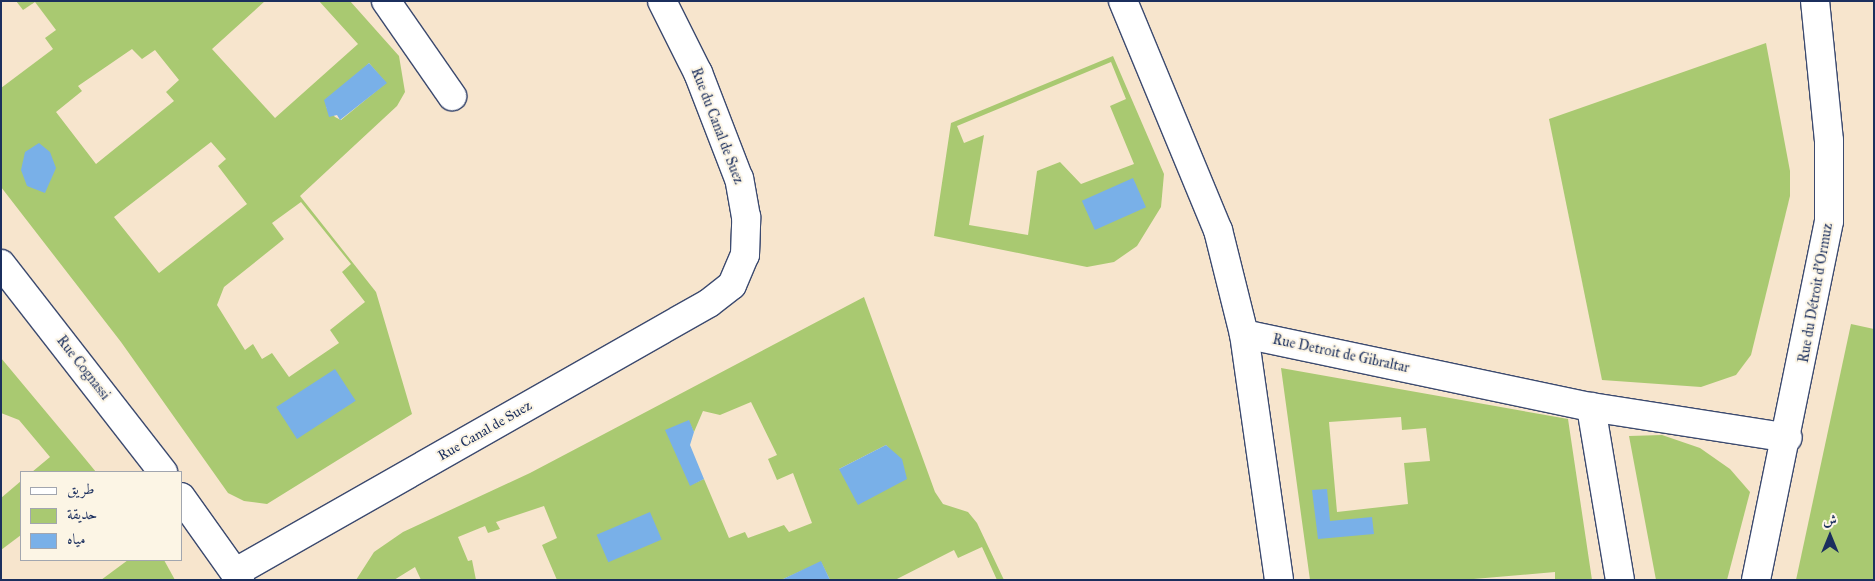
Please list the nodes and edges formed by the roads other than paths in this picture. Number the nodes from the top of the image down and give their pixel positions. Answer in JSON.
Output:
{"nodes":[{"id":1,"x":386,"y":1,"type":"edge"},
{"id":2,"x":662,"y":1,"type":"edge"},
{"id":3,"x":1123,"y":1,"type":"edge"},
{"id":4,"x":1815,"y":1,"type":"edge"},
{"id":5,"x":452,"y":96,"type":"dead end"},
{"id":6,"x":1,"y":264,"type":"edge"},
{"id":7,"x":732,"y":285,"type":"joint"},
{"id":8,"x":1244,"y":334,"type":"junction"},
{"id":9,"x":1591,"y":407,"type":"junction"},
{"id":10,"x":1788,"y":438,"type":"junction"},
{"id":11,"x":163,"y":471,"type":"edge"},
{"id":12,"x":182,"y":498,"type":"edge"},
{"id":13,"x":238,"y":576,"type":"edge"},
{"id":14,"x":1279,"y":580,"type":"edge"},
{"id":15,"x":1620,"y":580,"type":"edge"},
{"id":16,"x":1756,"y":580,"type":"edge"}],
"edges":[{"from":1,"to":5,"type":"street"},
{"from":2,"to":7,"type":"street","name":"Rue du Canal de Suez"},
{"from":3,"to":8,"type":"street"},
{"from":4,"to":10,"type":"street","name":"Rue du Détroit d'Ormuz"},
{"from":6,"to":11,"type":"street","name":"Rue Cognassi"},
{"from":7,"to":13,"type":"street","name":"Rue Canal de Suez"},
{"from":8,"to":9,"type":"street","name":"Rue Detroit de Gibraltar"},
{"from":8,"to":14,"type":"street"},
{"from":9,"to":10,"type":"street","name":"Rue Detroit de Gibraltar"},
{"from":9,"to":15,"type":"street"},
{"from":10,"to":16,"type":"street","name":"Rue du Détroit d'Ormuz"},
{"from":12,"to":13,"type":"street"}]}
